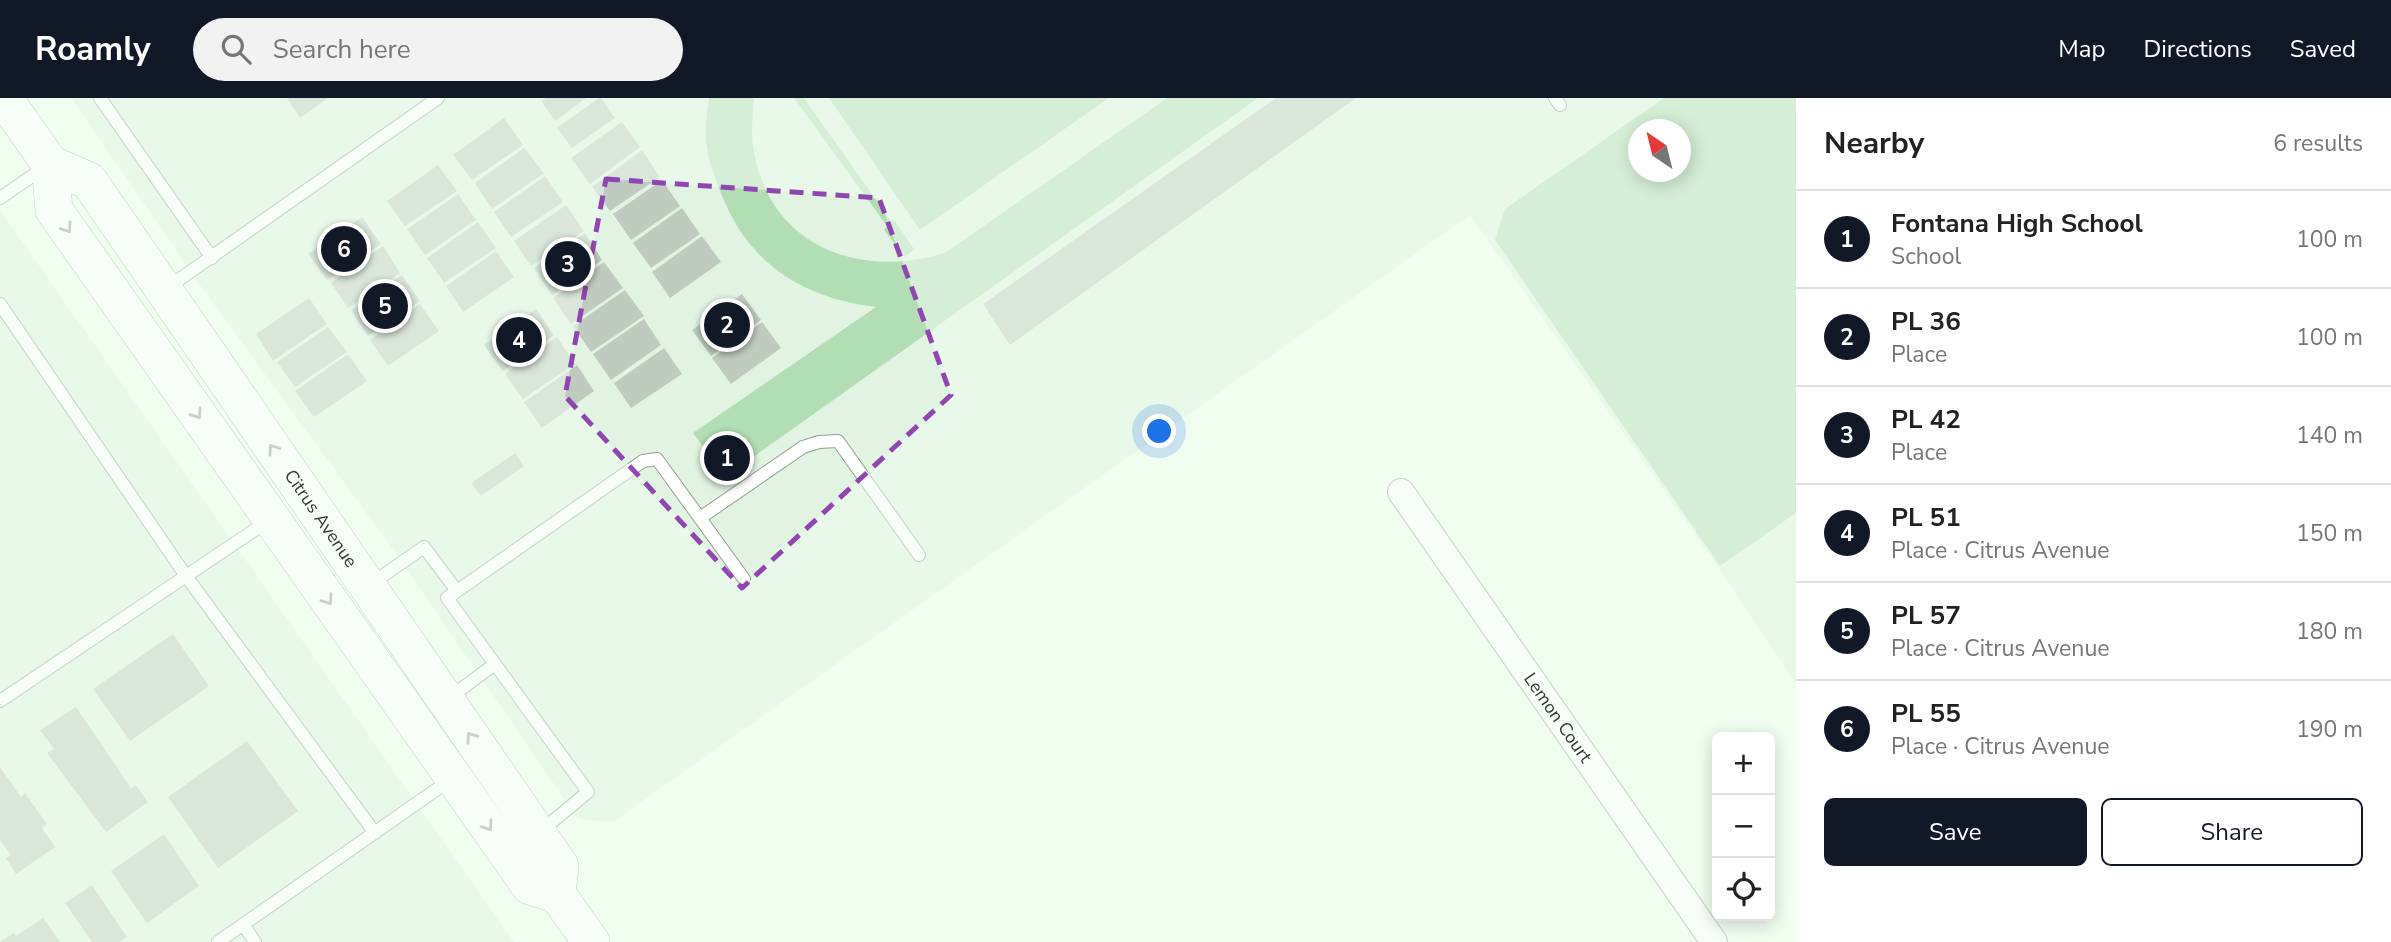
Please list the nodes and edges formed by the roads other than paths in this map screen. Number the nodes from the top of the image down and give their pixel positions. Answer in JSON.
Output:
{"nodes":[{"id":1,"x":4,"y":98,"type":"edge"},
{"id":2,"x":100,"y":98,"type":"edge"},
{"id":3,"x":438,"y":98,"type":"edge"},
{"id":4,"x":50,"y":164,"type":"junction"},
{"id":5,"x":0,"y":198,"type":"edge"},
{"id":6,"x":212,"y":258,"type":"junction"},
{"id":7,"x":164,"y":290,"type":"junction"},
{"id":8,"x":0,"y":304,"type":"edge"},
{"id":9,"x":1401,"y":492,"type":"dead end"},
{"id":10,"x":700,"y":518,"type":"junction"},
{"id":11,"x":271,"y":519,"type":"junction"},
{"id":12,"x":919,"y":555,"type":"dead end"},
{"id":13,"x":186,"y":576,"type":"junction"},
{"id":14,"x":744,"y":579,"type":"dead end"},
{"id":15,"x":368,"y":586,"type":"junction"},
{"id":16,"x":457,"y":591,"type":"junction"},
{"id":17,"x":495,"y":664,"type":"junction"},
{"id":18,"x":446,"y":700,"type":"junction"},
{"id":19,"x":0,"y":701,"type":"edge"},
{"id":20,"x":453,"y":777,"type":"junction"},
{"id":21,"x":375,"y":833,"type":"junction"},
{"id":22,"x":538,"y":834,"type":"junction"},
{"id":23,"x":557,"y":894,"type":"junction"},
{"id":24,"x":243,"y":924,"type":"junction"},
{"id":25,"x":218,"y":942,"type":"edge"},
{"id":26,"x":255,"y":942,"type":"edge"},
{"id":27,"x":591,"y":942,"type":"edge"},
{"id":28,"x":1714,"y":942,"type":"edge"}],
"edges":[{"from":1,"to":4,"type":"main road"},
{"from":2,"to":6,"type":"lane"},
{"from":3,"to":6,"type":"lane"},
{"from":4,"to":5,"type":"lane"},
{"from":4,"to":7,"type":"main road","name":"Citrus Avenue"},
{"from":4,"to":11,"type":"main road","one_way":true},
{"from":6,"to":7,"type":"lane"},
{"from":15,"to":7,"type":"main road","name":"Citrus Avenue","one_way":true},
{"from":8,"to":13,"type":"lane"},
{"from":9,"to":28,"type":"street","name":"Lemon Court"},
{"from":10,"to":12,"type":"lane"},
{"from":10,"to":14,"type":"lane"},
{"from":10,"to":16,"type":"lane"},
{"from":11,"to":13,"type":"lane"},
{"from":11,"to":20,"type":"main road","one_way":true},
{"from":13,"to":19,"type":"lane"},
{"from":13,"to":21,"type":"lane"},
{"from":15,"to":16,"type":"lane"},
{"from":15,"to":18,"type":"main road","name":"Citrus Avenue"},
{"from":16,"to":17,"type":"lane"},
{"from":17,"to":18,"type":"lane"},
{"from":17,"to":22,"type":"lane"},
{"from":22,"to":18,"type":"main road","name":"Citrus Avenue","one_way":true},
{"from":20,"to":21,"type":"lane"},
{"from":20,"to":23,"type":"main road","one_way":true},
{"from":21,"to":24,"type":"lane"},
{"from":22,"to":23,"type":"main road","name":"Citrus Avenue"},
{"from":23,"to":27,"type":"main road"},
{"from":24,"to":25,"type":"lane"},
{"from":24,"to":26,"type":"lane"}]}
